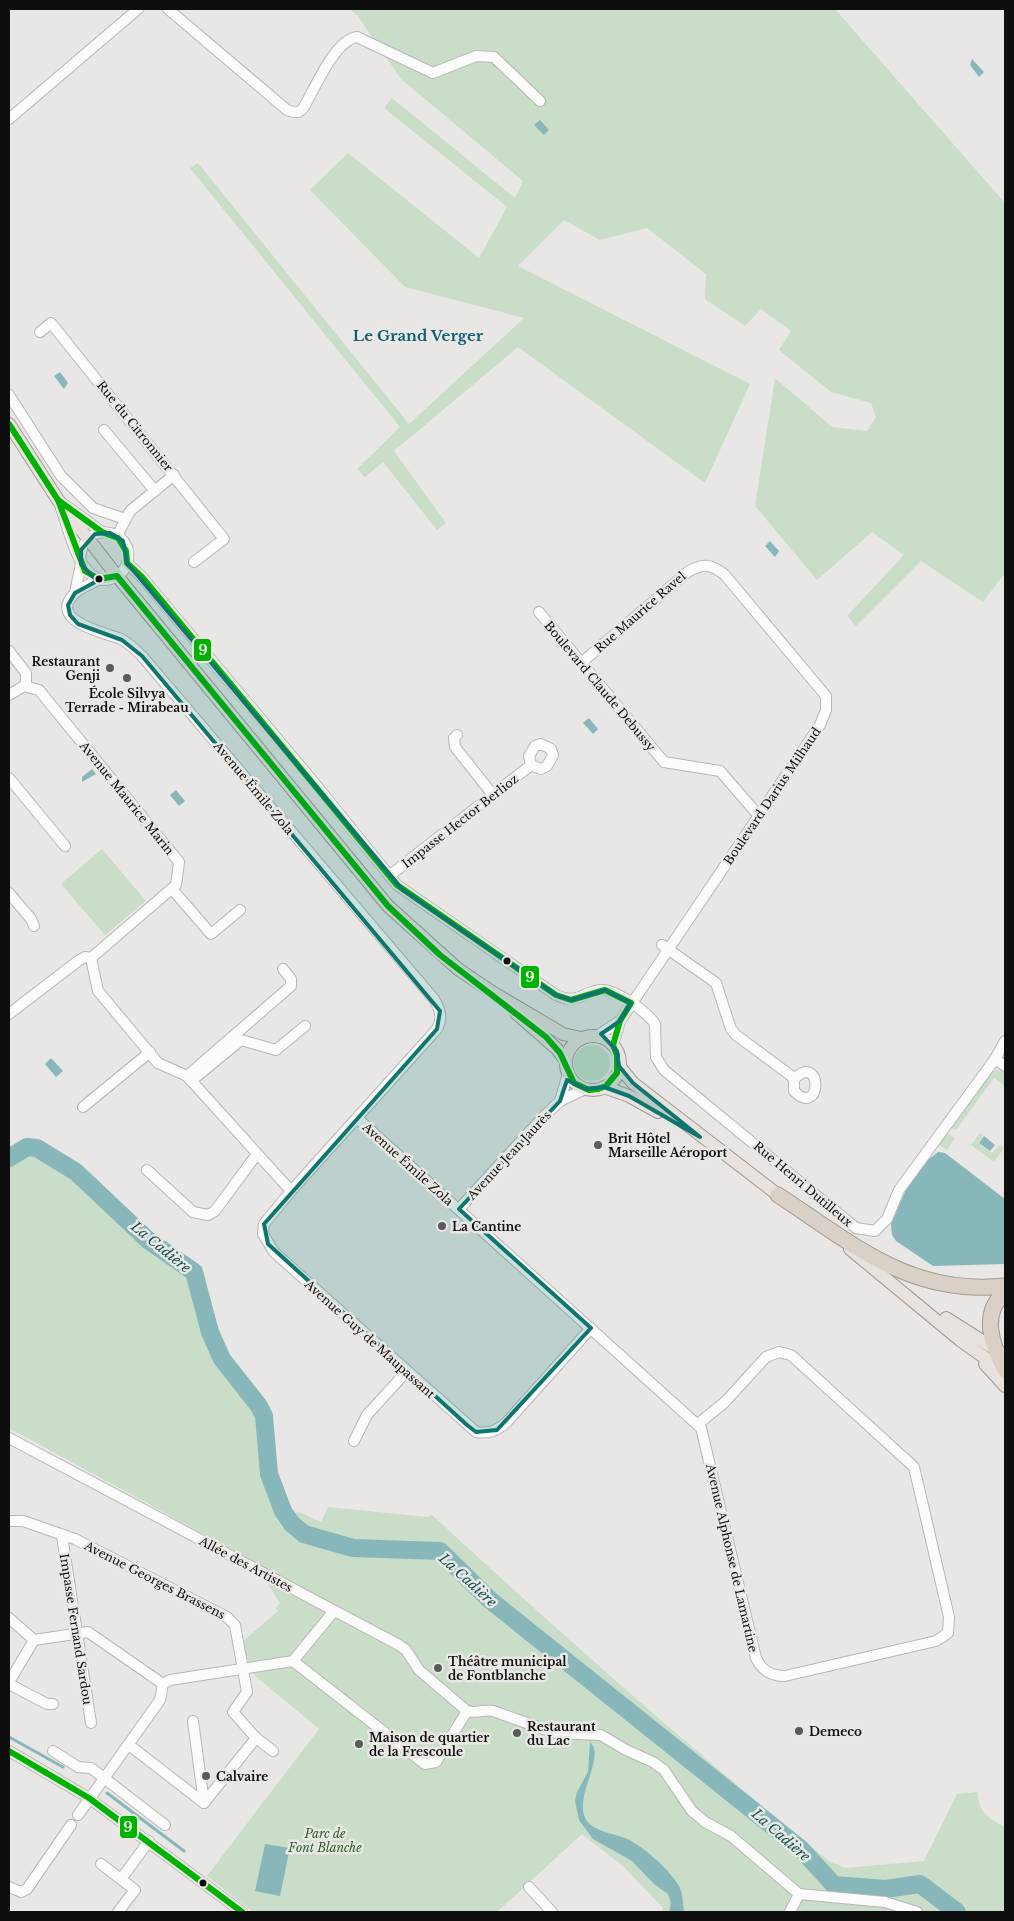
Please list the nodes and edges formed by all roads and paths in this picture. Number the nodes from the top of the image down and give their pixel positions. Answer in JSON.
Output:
{"nodes":[{"id":1,"x":138,"y":9,"type":"edge"},
{"id":2,"x":168,"y":9,"type":"edge"},
{"id":3,"x":540,"y":101,"type":"dead end"},
{"id":4,"x":9,"y":119,"type":"edge"},
{"id":5,"x":40,"y":332,"type":"dead end"},
{"id":6,"x":9,"y":396,"type":"edge"},
{"id":7,"x":9,"y":424,"type":"edge"},
{"id":8,"x":104,"y":430,"type":"dead end"},
{"id":9,"x":174,"y":475,"type":"junction"},
{"id":10,"x":154,"y":491,"type":"junction"},
{"id":11,"x":58,"y":500,"type":"junction"},
{"id":12,"x":125,"y":519,"type":"junction"},
{"id":13,"x":102,"y":532,"type":"junction"},
{"id":14,"x":117,"y":536,"type":"junction"},
{"id":15,"x":88,"y":538,"type":"junction"},
{"id":16,"x":81,"y":561,"type":"junction"},
{"id":17,"x":194,"y":562,"type":"dead end"},
{"id":18,"x":127,"y":563,"type":"junction"},
{"id":19,"x":701,"y":564,"type":"joint"},
{"id":20,"x":117,"y":576,"type":"junction"},
{"id":21,"x":99,"y":580,"type":"junction"},
{"id":22,"x":75,"y":593,"type":"junction"},
{"id":23,"x":539,"y":612,"type":"dead end"},
{"id":24,"x":9,"y":651,"type":"edge"},
{"id":25,"x":582,"y":663,"type":"junction"},
{"id":26,"x":26,"y":686,"type":"junction"},
{"id":27,"x":9,"y":695,"type":"edge"},
{"id":28,"x":457,"y":735,"type":"dead end"},
{"id":29,"x":531,"y":765,"type":"dead end"},
{"id":30,"x":9,"y":778,"type":"edge"},
{"id":31,"x":493,"y":795,"type":"junction"},
{"id":32,"x":759,"y":816,"type":"junction"},
{"id":33,"x":65,"y":846,"type":"dead end"},
{"id":34,"x":389,"y":876,"type":"junction"},
{"id":35,"x":172,"y":889,"type":"junction"},
{"id":36,"x":9,"y":893,"type":"edge"},
{"id":37,"x":240,"y":910,"type":"dead end"},
{"id":38,"x":34,"y":926,"type":"dead end"},
{"id":39,"x":665,"y":947,"type":"junction"},
{"id":40,"x":91,"y":958,"type":"junction"},
{"id":41,"x":283,"y":969,"type":"dead end"},
{"id":42,"x":492,"y":992,"type":"junction"},
{"id":43,"x":632,"y":1004,"type":"junction"},
{"id":44,"x":9,"y":1014,"type":"edge"},
{"id":45,"x":620,"y":1021,"type":"junction"},
{"id":46,"x":305,"y":1026,"type":"dead end"},
{"id":47,"x":437,"y":1028,"type":"joint"},
{"id":48,"x":597,"y":1036,"type":"junction"},
{"id":49,"x":581,"y":1038,"type":"junction"},
{"id":50,"x":1005,"y":1041,"type":"edge"},
{"id":51,"x":613,"y":1045,"type":"junction"},
{"id":52,"x":150,"y":1052,"type":"junction"},
{"id":53,"x":995,"y":1059,"type":"junction"},
{"id":54,"x":620,"y":1066,"type":"junction"},
{"id":55,"x":1005,"y":1066,"type":"edge"},
{"id":56,"x":567,"y":1067,"type":"junction"},
{"id":57,"x":189,"y":1079,"type":"junction"},
{"id":58,"x":794,"y":1079,"type":"dead end"},
{"id":59,"x":604,"y":1088,"type":"junction"},
{"id":60,"x":585,"y":1089,"type":"junction"},
{"id":61,"x":560,"y":1101,"type":"junction"},
{"id":62,"x":84,"y":1107,"type":"dead end"},
{"id":63,"x":357,"y":1118,"type":"junction"},
{"id":64,"x":700,"y":1137,"type":"junction"},
{"id":65,"x":257,"y":1154,"type":"junction"},
{"id":66,"x":147,"y":1170,"type":"dead end"},
{"id":67,"x":291,"y":1192,"type":"junction"},
{"id":68,"x":778,"y":1195,"type":"junction"},
{"id":69,"x":459,"y":1209,"type":"junction"},
{"id":70,"x":878,"y":1271,"type":"junction"},
{"id":71,"x":1005,"y":1286,"type":"edge"},
{"id":72,"x":1005,"y":1292,"type":"edge"},
{"id":73,"x":591,"y":1328,"type":"junction"},
{"id":74,"x":960,"y":1340,"type":"junction"},
{"id":75,"x":1001,"y":1353,"type":"edge"},
{"id":76,"x":407,"y":1371,"type":"junction"},
{"id":77,"x":1005,"y":1371,"type":"edge"},
{"id":78,"x":1005,"y":1386,"type":"edge"},
{"id":79,"x":698,"y":1424,"type":"junction"},
{"id":80,"x":9,"y":1438,"type":"edge"},
{"id":81,"x":354,"y":1441,"type":"dead end"},
{"id":82,"x":9,"y":1521,"type":"edge"},
{"id":83,"x":62,"y":1536,"type":"junction"},
{"id":84,"x":334,"y":1611,"type":"junction"},
{"id":85,"x":9,"y":1618,"type":"edge"},
{"id":86,"x":76,"y":1633,"type":"junction"},
{"id":87,"x":34,"y":1640,"type":"junction"},
{"id":88,"x":293,"y":1661,"type":"junction"},
{"id":89,"x":243,"y":1668,"type":"junction"},
{"id":90,"x":9,"y":1683,"type":"edge"},
{"id":91,"x":163,"y":1684,"type":"junction"},
{"id":92,"x":53,"y":1704,"type":"dead end"},
{"id":93,"x":467,"y":1711,"type":"junction"},
{"id":94,"x":193,"y":1721,"type":"dead end"},
{"id":95,"x":91,"y":1723,"type":"dead end"},
{"id":96,"x":256,"y":1738,"type":"junction"},
{"id":97,"x":128,"y":1745,"type":"junction"},
{"id":98,"x":54,"y":1750,"type":"dead end"},
{"id":99,"x":273,"y":1750,"type":"dead end"},
{"id":100,"x":9,"y":1751,"type":"edge"},
{"id":101,"x":104,"y":1778,"type":"junction"},
{"id":102,"x":89,"y":1798,"type":"junction"},
{"id":103,"x":204,"y":1803,"type":"junction"},
{"id":104,"x":78,"y":1815,"type":"dead end"},
{"id":105,"x":71,"y":1825,"type":"dead end"},
{"id":106,"x":165,"y":1825,"type":"dead end"},
{"id":107,"x":149,"y":1842,"type":"junction"},
{"id":108,"x":101,"y":1864,"type":"dead end"},
{"id":109,"x":121,"y":1879,"type":"junction"},
{"id":110,"x":9,"y":1887,"type":"edge"},
{"id":111,"x":528,"y":1887,"type":"dead end"},
{"id":112,"x":799,"y":1894,"type":"junction"},
{"id":113,"x":118,"y":1912,"type":"edge"},
{"id":114,"x":242,"y":1912,"type":"edge"},
{"id":115,"x":552,"y":1912,"type":"edge"},
{"id":116,"x":790,"y":1912,"type":"edge"},
{"id":117,"x":917,"y":1912,"type":"edge"}],
"edges":[{"from":1,"to":4,"type":"street"},
{"from":2,"to":3,"type":"street"},
{"from":5,"to":9,"type":"street","name":"Rue du Citronnier"},
{"from":6,"to":12,"type":"street"},
{"from":7,"to":11,"type":"main road"},
{"from":8,"to":10,"type":"street"},
{"from":9,"to":10,"type":"street","name":"Rue du Citronnier"},
{"from":9,"to":17,"type":"street"},
{"from":10,"to":12,"type":"street","name":"Rue du Citronnier"},
{"from":11,"to":13,"type":"street"},
{"from":11,"to":15,"type":"main road"},
{"from":11,"to":16,"type":"street"},
{"from":12,"to":14,"type":"street","name":"Rue du Citronnier"},
{"from":13,"to":14,"type":"street"},
{"from":13,"to":15,"type":"street"},
{"from":14,"to":18,"type":"street"},
{"from":15,"to":16,"type":"street","name":"Avenue Émile Zola"},
{"from":15,"to":20,"type":"main road"},
{"from":16,"to":21,"type":"street"},
{"from":16,"to":22,"type":"street","name":"Avenue Émile Zola"},
{"from":18,"to":20,"type":"street"},
{"from":18,"to":34,"type":"street"},
{"from":19,"to":25,"type":"street","name":"Rue Maurice Ravel"},
{"from":19,"to":32,"type":"street","name":"Boulevard Darius Milhaud"},
{"from":20,"to":21,"type":"street"},
{"from":20,"to":42,"type":"main road"},
{"from":21,"to":22,"type":"street"},
{"from":22,"to":47,"type":"street","name":"Avenue Émile Zola"},
{"from":23,"to":25,"type":"street","name":"Boulevard Claude Debussy"},
{"from":24,"to":26,"type":"street"},
{"from":25,"to":32,"type":"street","name":"Boulevard Claude Debussy"},
{"from":26,"to":27,"type":"street"},
{"from":26,"to":35,"type":"street","name":"Avenue Maurice Marin"},
{"from":28,"to":31,"type":"street"},
{"from":29,"to":31,"type":"street","name":"Impasse Hector Berlioz"},
{"from":30,"to":33,"type":"street"},
{"from":31,"to":34,"type":"street","name":"Impasse Hector Berlioz"},
{"from":32,"to":39,"type":"street","name":"Boulevard Darius Milhaud"},
{"from":34,"to":43,"type":"street"},
{"from":35,"to":37,"type":"street"},
{"from":35,"to":40,"type":"street"},
{"from":36,"to":38,"type":"street"},
{"from":39,"to":43,"type":"street","name":"Boulevard Darius Milhaud"},
{"from":39,"to":58,"type":"street"},
{"from":40,"to":44,"type":"street"},
{"from":40,"to":52,"type":"street"},
{"from":41,"to":57,"type":"street"},
{"from":42,"to":49,"type":"main road"},
{"from":42,"to":56,"type":"main road"},
{"from":43,"to":45,"type":"street","name":"Boulevard Darius Milhaud"},
{"from":43,"to":53,"type":"street","name":"Rue Henri Dutilleux"},
{"from":45,"to":48,"type":"street","name":"Boulevard Darius Milhaud"},
{"from":45,"to":51,"type":"street","name":"Boulevard Darius Milhaud"},
{"from":46,"to":57,"type":"street"},
{"from":47,"to":63,"type":"street","name":"Avenue Guy de Maupassant"},
{"from":48,"to":49,"type":"main road"},
{"from":48,"to":51,"type":"main road"},
{"from":49,"to":56,"type":"main road"},
{"from":50,"to":53,"type":"street","name":"Rue Henri Dutilleux"},
{"from":51,"to":54,"type":"main road"},
{"from":52,"to":57,"type":"street"},
{"from":52,"to":62,"type":"street"},
{"from":53,"to":55,"type":"street"},
{"from":54,"to":59,"type":"main road"},
{"from":54,"to":64,"type":"main road"},
{"from":56,"to":60,"type":"main road"},
{"from":56,"to":61,"type":"street","name":"Avenue Jean Jaurès"},
{"from":57,"to":65,"type":"street"},
{"from":59,"to":60,"type":"main road"},
{"from":59,"to":64,"type":"main road"},
{"from":60,"to":61,"type":"street","name":"Avenue Jean Jaurès"},
{"from":61,"to":69,"type":"street","name":"Avenue Jean Jaurès"},
{"from":63,"to":67,"type":"street","name":"Avenue Guy de Maupassant"},
{"from":63,"to":69,"type":"street","name":"Avenue Émile Zola"},
{"from":64,"to":68,"type":"main road"},
{"from":65,"to":66,"type":"street"},
{"from":65,"to":67,"type":"street"},
{"from":67,"to":76,"type":"street","name":"Avenue Guy de Maupassant"},
{"from":68,"to":70,"type":"main road"},
{"from":68,"to":71,"type":"highway"},
{"from":69,"to":73,"type":"street","name":"Avenue Alphonse de Lamartine"},
{"from":70,"to":74,"type":"main road"},
{"from":70,"to":75,"type":"main road"},
{"from":72,"to":75,"type":"highway"},
{"from":73,"to":76,"type":"street","name":"Avenue Guy de Maupassant"},
{"from":73,"to":79,"type":"street","name":"Avenue Alphonse de Lamartine"},
{"from":74,"to":77,"type":"main road"},
{"from":74,"to":78,"type":"main road"},
{"from":75,"to":77,"type":"highway"},
{"from":76,"to":81,"type":"street"},
{"from":79,"to":79,"type":"street","name":"Avenue Alphonse de Lamartine"},
{"from":80,"to":84,"type":"street","name":"Allée des Artistes"},
{"from":82,"to":83,"type":"street","name":"Avenue Georges Brassens"},
{"from":83,"to":86,"type":"street","name":"Impasse Fernand Sardou"},
{"from":83,"to":89,"type":"street","name":"Avenue Georges Brassens"},
{"from":84,"to":88,"type":"street"},
{"from":84,"to":93,"type":"street","name":"Allée des Artistes"},
{"from":85,"to":87,"type":"street"},
{"from":86,"to":87,"type":"street"},
{"from":86,"to":91,"type":"street"},
{"from":86,"to":95,"type":"street","name":"Impasse Fernand Sardou"},
{"from":87,"to":90,"type":"street"},
{"from":88,"to":89,"type":"street"},
{"from":88,"to":93,"type":"street"},
{"from":89,"to":91,"type":"street"},
{"from":89,"to":96,"type":"street","name":"Avenue Georges Brassens"},
{"from":90,"to":92,"type":"street"},
{"from":91,"to":97,"type":"street"},
{"from":93,"to":112,"type":"street"},
{"from":94,"to":103,"type":"street"},
{"from":96,"to":99,"type":"street"},
{"from":96,"to":103,"type":"street"},
{"from":97,"to":101,"type":"street"},
{"from":97,"to":103,"type":"street"},
{"from":98,"to":101,"type":"street"},
{"from":100,"to":102,"type":"street"},
{"from":101,"to":102,"type":"street"},
{"from":101,"to":106,"type":"street"},
{"from":102,"to":104,"type":"street"},
{"from":102,"to":107,"type":"street"},
{"from":105,"to":110,"type":"street"},
{"from":107,"to":109,"type":"street"},
{"from":107,"to":114,"type":"street"},
{"from":108,"to":109,"type":"street"},
{"from":109,"to":113,"type":"street"},
{"from":111,"to":115,"type":"street"},
{"from":112,"to":116,"type":"street"},
{"from":112,"to":117,"type":"street"}]}
